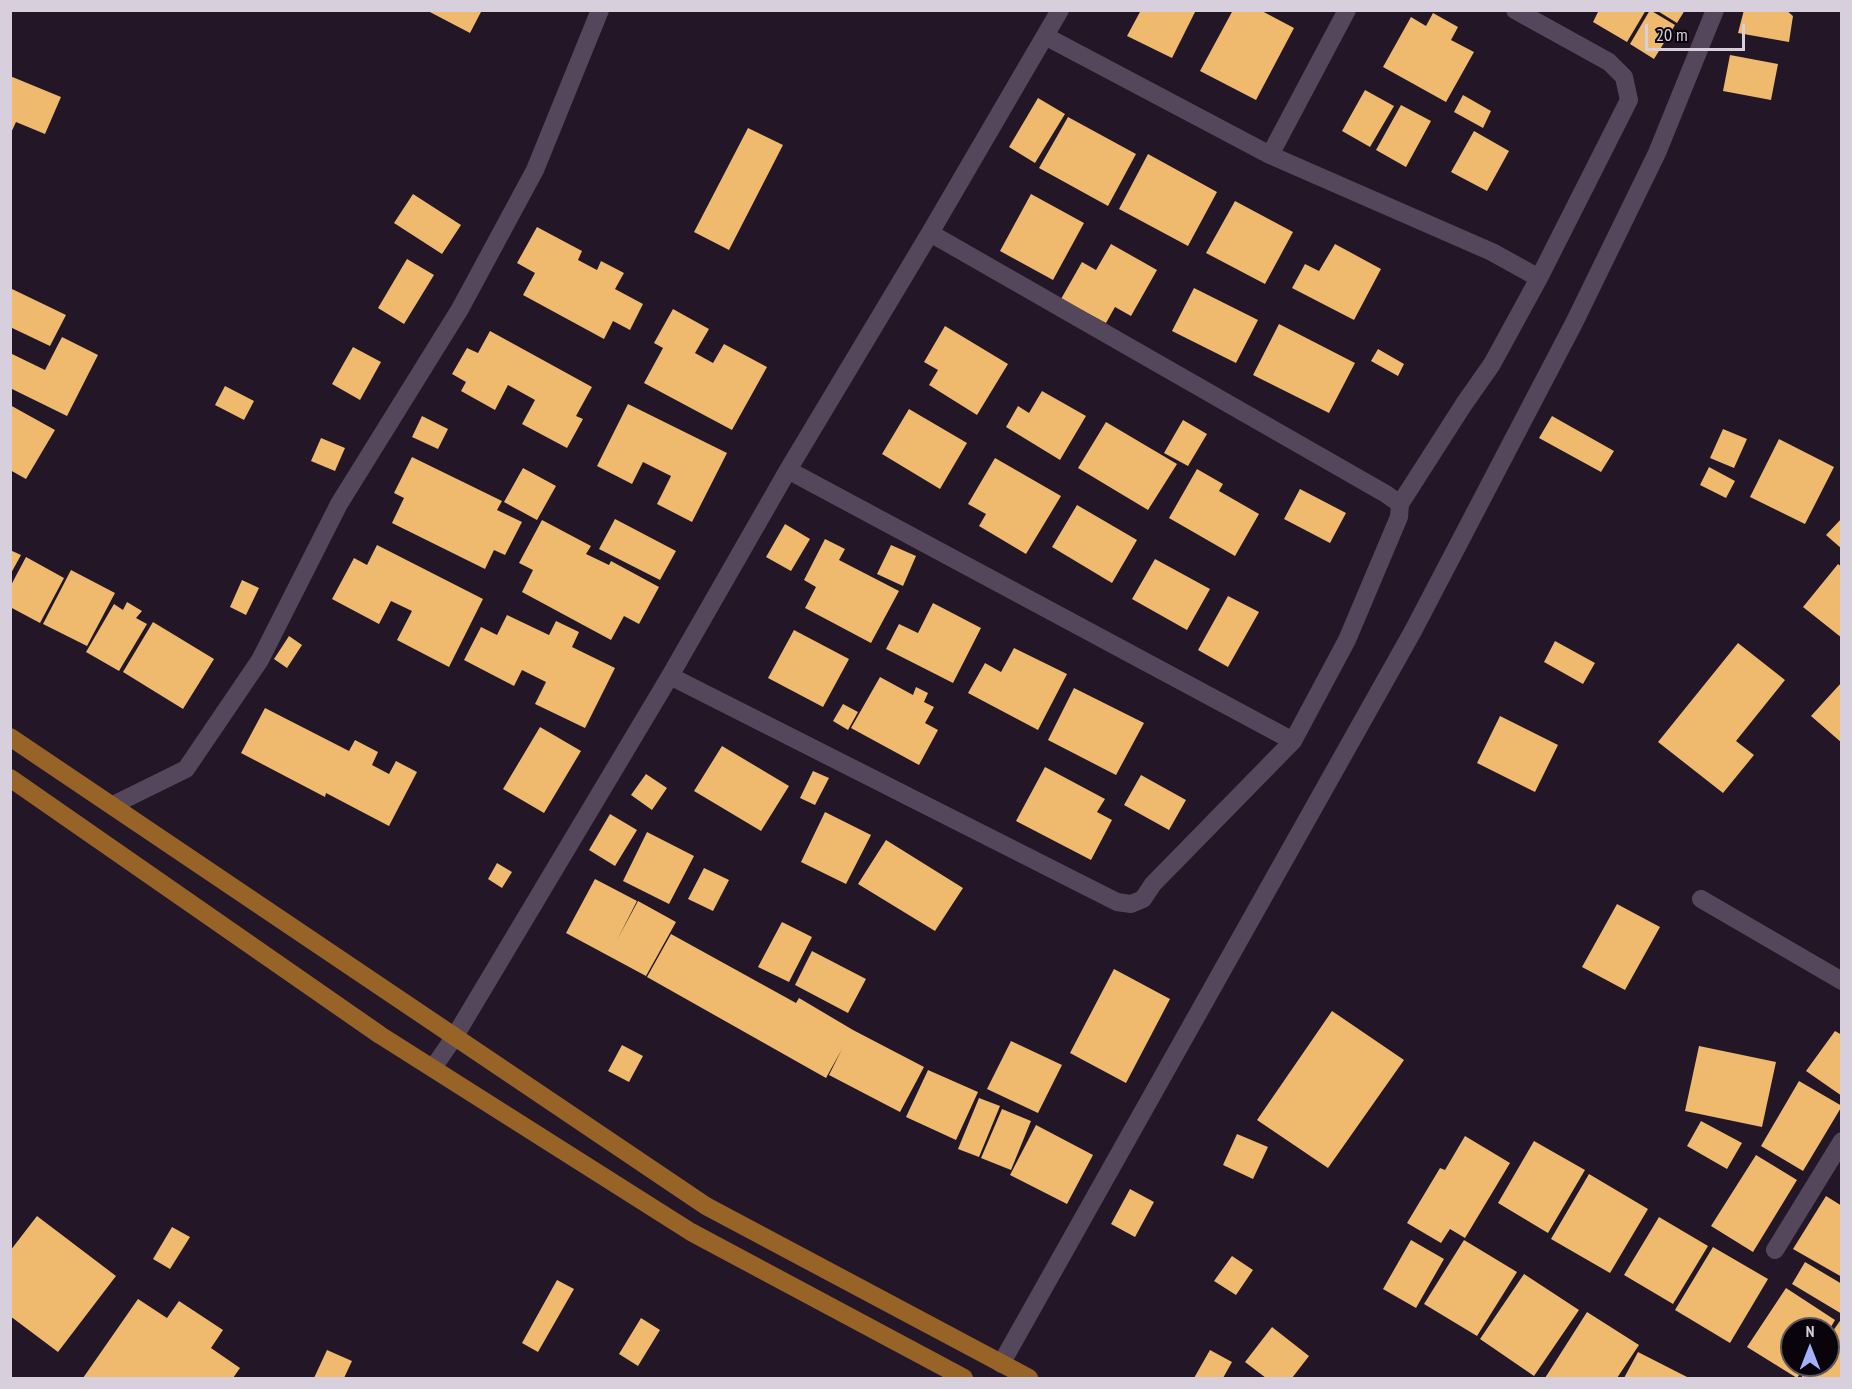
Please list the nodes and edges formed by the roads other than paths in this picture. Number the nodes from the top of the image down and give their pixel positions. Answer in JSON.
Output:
{"nodes":[{"id":1,"x":600,"y":10,"type":"edge"},
{"id":2,"x":1060,"y":10,"type":"edge"},
{"id":3,"x":1347,"y":10,"type":"edge"},
{"id":4,"x":1515,"y":10,"type":"edge"},
{"id":5,"x":1716,"y":10,"type":"edge"},
{"id":6,"x":1045,"y":36,"type":"junction"},
{"id":7,"x":1270,"y":155,"type":"junction"},
{"id":8,"x":930,"y":233,"type":"junction"},
{"id":9,"x":1539,"y":278,"type":"junction"},
{"id":10,"x":788,"y":470,"type":"junction"},
{"id":11,"x":1400,"y":504,"type":"junction"},
{"id":12,"x":670,"y":676,"type":"junction"},
{"id":13,"x":10,"y":737,"type":"edge"},
{"id":14,"x":1293,"y":741,"type":"junction"},
{"id":15,"x":10,"y":778,"type":"edge"},
{"id":16,"x":113,"y":806,"type":"junction"},
{"id":17,"x":1701,"y":899,"type":"dead end"},
{"id":18,"x":1842,"y":981,"type":"edge"},
{"id":19,"x":455,"y":1036,"type":"junction"},
{"id":20,"x":434,"y":1068,"type":"junction"},
{"id":21,"x":1842,"y":1141,"type":"edge"},
{"id":22,"x":1774,"y":1250,"type":"dead end"},
{"id":23,"x":1001,"y":1364,"type":"junction"},
{"id":24,"x":964,"y":1378,"type":"edge"},
{"id":25,"x":1029,"y":1378,"type":"edge"}],
"edges":[{"from":1,"to":16,"type":"street"},
{"from":2,"to":6,"type":"street"},
{"from":3,"to":7,"type":"street"},
{"from":4,"to":9,"type":"street"},
{"from":5,"to":23,"type":"street"},
{"from":6,"to":7,"type":"street"},
{"from":6,"to":8,"type":"street"},
{"from":7,"to":9,"type":"street"},
{"from":8,"to":10,"type":"street"},
{"from":8,"to":11,"type":"street"},
{"from":9,"to":11,"type":"street"},
{"from":10,"to":12,"type":"street"},
{"from":10,"to":14,"type":"street"},
{"from":11,"to":14,"type":"street"},
{"from":12,"to":14,"type":"street"},
{"from":12,"to":19,"type":"street"},
{"from":13,"to":16,"type":"main road"},
{"from":15,"to":20,"type":"main road"},
{"from":16,"to":19,"type":"main road"},
{"from":17,"to":18,"type":"street"},
{"from":19,"to":20,"type":"street"},
{"from":19,"to":23,"type":"main road"},
{"from":20,"to":24,"type":"main road"},
{"from":21,"to":22,"type":"street"},
{"from":23,"to":25,"type":"main road"}]}
